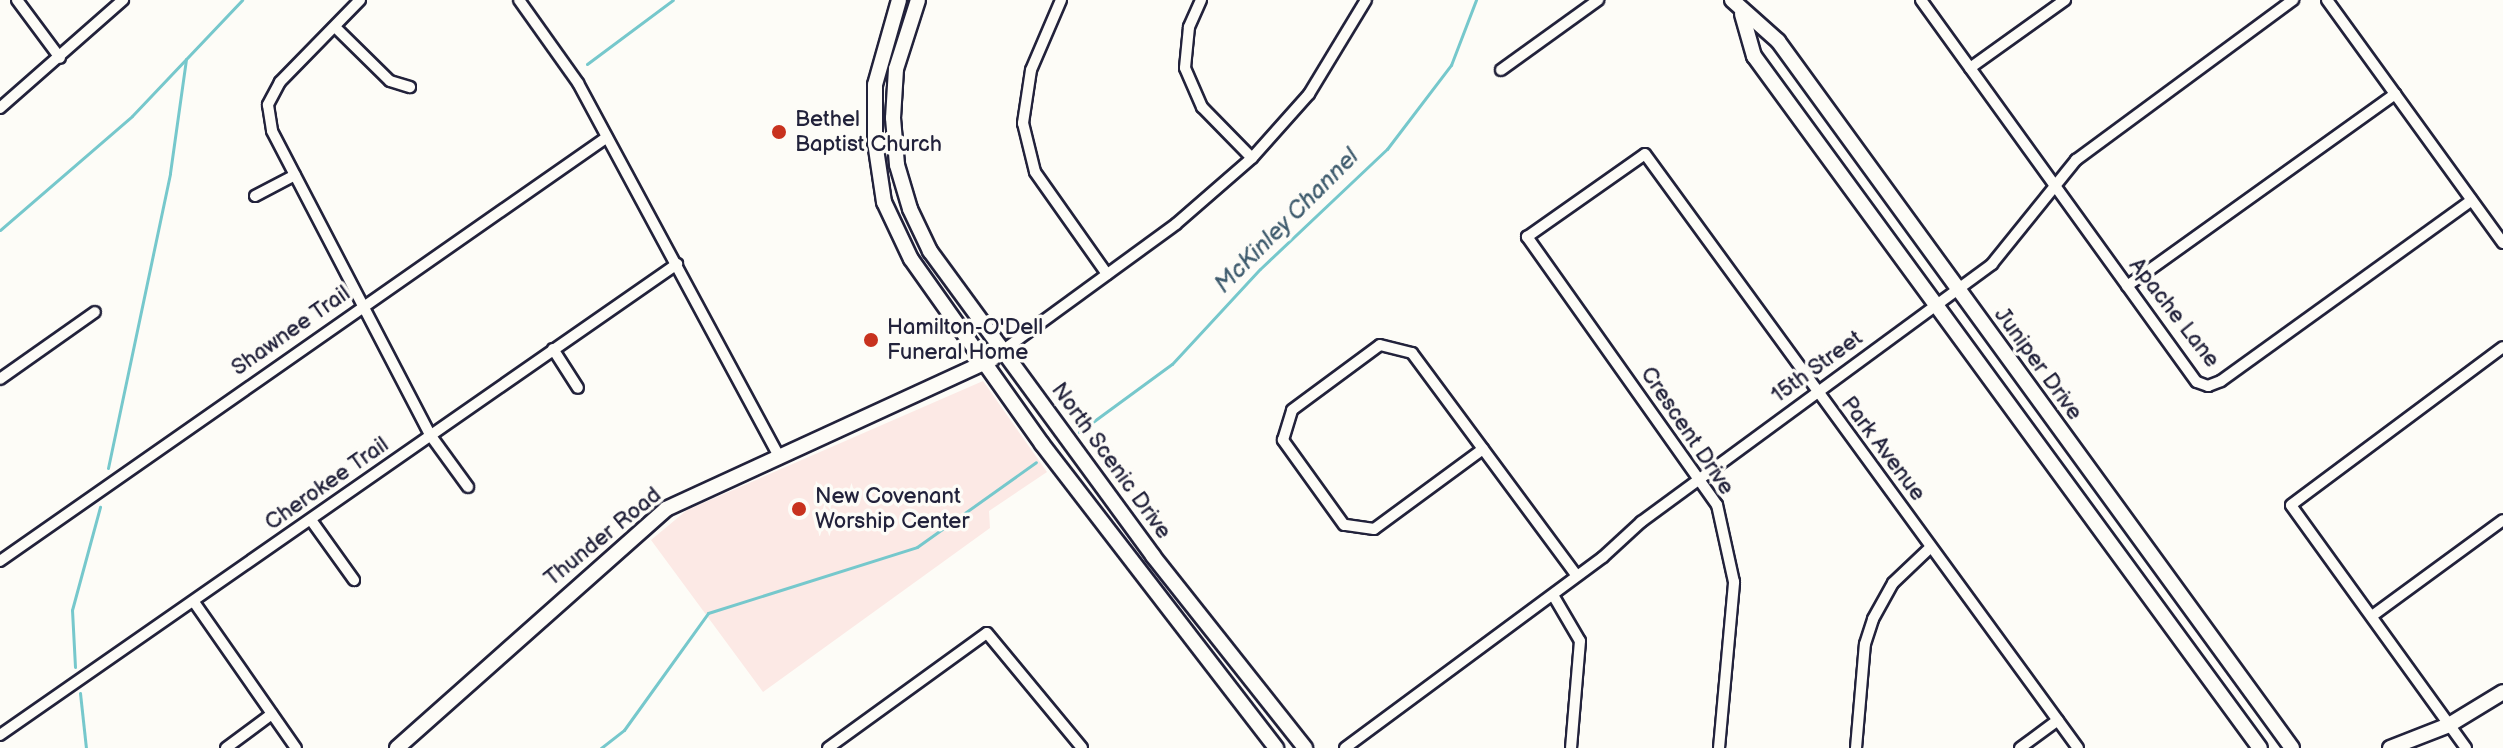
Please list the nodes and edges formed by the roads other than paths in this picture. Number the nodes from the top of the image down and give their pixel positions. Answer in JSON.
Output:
{"nodes":[{"id":1,"x":17,"y":0,"type":"edge"},
{"id":2,"x":123,"y":0,"type":"edge"},
{"id":3,"x":360,"y":0,"type":"edge"},
{"id":4,"x":519,"y":0,"type":"edge"},
{"id":5,"x":899,"y":0,"type":"edge"},
{"id":6,"x":918,"y":0,"type":"edge"},
{"id":7,"x":1061,"y":0,"type":"edge"},
{"id":8,"x":1201,"y":0,"type":"edge"},
{"id":9,"x":1366,"y":0,"type":"edge"},
{"id":10,"x":1598,"y":0,"type":"edge"},
{"id":11,"x":1732,"y":0,"type":"edge"},
{"id":12,"x":1921,"y":0,"type":"edge"},
{"id":13,"x":2065,"y":0,"type":"edge"},
{"id":14,"x":2293,"y":0,"type":"edge"},
{"id":15,"x":2327,"y":0,"type":"edge"},
{"id":16,"x":1742,"y":13,"type":"junction"},
{"id":17,"x":335,"y":27,"type":"junction"},
{"id":18,"x":60,"y":58,"type":"junction"},
{"id":19,"x":1970,"y":68,"type":"junction"},
{"id":20,"x":1501,"y":70,"type":"dead end"},
{"id":21,"x":410,"y":87,"type":"dead end"},
{"id":22,"x":2395,"y":94,"type":"junction"},
{"id":23,"x":0,"y":108,"type":"edge"},
{"id":24,"x":607,"y":137,"type":"junction"},
{"id":25,"x":1252,"y":158,"type":"junction"},
{"id":26,"x":295,"y":175,"type":"junction"},
{"id":27,"x":2053,"y":185,"type":"junction"},
{"id":28,"x":1585,"y":195,"type":"joint"},
{"id":29,"x":255,"y":196,"type":"dead end"},
{"id":30,"x":2472,"y":200,"type":"junction"},
{"id":31,"x":2503,"y":243,"type":"edge"},
{"id":32,"x":677,"y":264,"type":"junction"},
{"id":33,"x":1107,"y":274,"type":"junction"},
{"id":34,"x":2127,"y":286,"type":"junction"},
{"id":35,"x":1956,"y":290,"type":"junction"},
{"id":36,"x":363,"y":305,"type":"junction"},
{"id":37,"x":1937,"y":305,"type":"junction"},
{"id":38,"x":95,"y":312,"type":"dead end"},
{"id":39,"x":2503,"y":347,"type":"edge"},
{"id":40,"x":553,"y":349,"type":"junction"},
{"id":41,"x":1002,"y":351,"type":"junction"},
{"id":42,"x":986,"y":364,"type":"junction"},
{"id":43,"x":0,"y":379,"type":"edge"},
{"id":44,"x":578,"y":388,"type":"dead end"},
{"id":45,"x":1816,"y":392,"type":"junction"},
{"id":46,"x":431,"y":436,"type":"junction"},
{"id":47,"x":1483,"y":449,"type":"junction"},
{"id":48,"x":779,"y":456,"type":"junction"},
{"id":49,"x":1699,"y":479,"type":"junction"},
{"id":50,"x":468,"y":487,"type":"dead end"},
{"id":51,"x":311,"y":520,"type":"junction"},
{"id":52,"x":2503,"y":520,"type":"edge"},
{"id":53,"x":2140,"y":541,"type":"junction"},
{"id":54,"x":1931,"y":547,"type":"junction"},
{"id":55,"x":1153,"y":556,"type":"junction"},
{"id":56,"x":2119,"y":556,"type":"junction"},
{"id":57,"x":0,"y":561,"type":"edge"},
{"id":58,"x":1138,"y":567,"type":"junction"},
{"id":59,"x":1577,"y":576,"type":"junction"},
{"id":60,"x":354,"y":580,"type":"dead end"},
{"id":61,"x":1553,"y":595,"type":"junction"},
{"id":62,"x":194,"y":602,"type":"junction"},
{"id":63,"x":2372,"y":616,"type":"junction"},
{"id":64,"x":2503,"y":692,"type":"edge"},
{"id":65,"x":272,"y":714,"type":"junction"},
{"id":66,"x":2058,"y":720,"type":"junction"},
{"id":67,"x":2449,"y":725,"type":"junction"},
{"id":68,"x":0,"y":735,"type":"edge"},
{"id":69,"x":1077,"y":747,"type":"edge"},
{"id":70,"x":226,"y":748,"type":"edge"},
{"id":71,"x":296,"y":748,"type":"edge"},
{"id":72,"x":397,"y":748,"type":"edge"},
{"id":73,"x":828,"y":748,"type":"edge"},
{"id":74,"x":1276,"y":748,"type":"edge"},
{"id":75,"x":1305,"y":748,"type":"edge"},
{"id":76,"x":1345,"y":748,"type":"edge"},
{"id":77,"x":1571,"y":748,"type":"edge"},
{"id":78,"x":1719,"y":748,"type":"edge"},
{"id":79,"x":1856,"y":748,"type":"edge"},
{"id":80,"x":2020,"y":748,"type":"edge"},
{"id":81,"x":2078,"y":748,"type":"edge"},
{"id":82,"x":2260,"y":748,"type":"edge"},
{"id":83,"x":2292,"y":748,"type":"edge"},
{"id":84,"x":2390,"y":748,"type":"edge"},
{"id":85,"x":2466,"y":748,"type":"edge"}],
"edges":[{"from":1,"to":18,"type":"street"},
{"from":2,"to":18,"type":"street"},
{"from":3,"to":17,"type":"street"},
{"from":4,"to":24,"type":"street"},
{"from":5,"to":42,"type":"street","name":"North Scenic Drive"},
{"from":6,"to":41,"type":"street","name":"North Scenic Drive"},
{"from":7,"to":33,"type":"street"},
{"from":8,"to":25,"type":"street"},
{"from":9,"to":25,"type":"street"},
{"from":10,"to":20,"type":"street"},
{"from":11,"to":16,"type":"street","name":"Juniper Drive"},
{"from":12,"to":19,"type":"street","name":"Apache Lane"},
{"from":13,"to":19,"type":"street"},
{"from":14,"to":27,"type":"street","name":"15th Street"},
{"from":15,"to":22,"type":"street"},
{"from":16,"to":35,"type":"street","name":"Juniper Drive"},
{"from":16,"to":37,"type":"street","name":"Juniper Drive"},
{"from":17,"to":21,"type":"street"},
{"from":17,"to":26,"type":"street"},
{"from":18,"to":23,"type":"street"},
{"from":19,"to":27,"type":"street","name":"Apache Lane"},
{"from":22,"to":30,"type":"street"},
{"from":22,"to":34,"type":"street"},
{"from":24,"to":32,"type":"street"},
{"from":24,"to":36,"type":"street","name":"Shawnee Trail"},
{"from":25,"to":33,"type":"street"},
{"from":26,"to":29,"type":"street"},
{"from":26,"to":36,"type":"street"},
{"from":27,"to":34,"type":"street","name":"Apache Lane"},
{"from":27,"to":35,"type":"street","name":"15th Street"},
{"from":28,"to":45,"type":"street","name":"Park Avenue"},
{"from":28,"to":49,"type":"street","name":"Crescent Drive"},
{"from":30,"to":31,"type":"street"},
{"from":30,"to":34,"type":"street","name":"Apache Lane"},
{"from":32,"to":40,"type":"street","name":"Cherokee Trail"},
{"from":32,"to":48,"type":"street"},
{"from":33,"to":41,"type":"street"},
{"from":35,"to":37,"type":"street","name":"15th Street"},
{"from":35,"to":53,"type":"street","name":"Juniper Drive"},
{"from":36,"to":46,"type":"street"},
{"from":36,"to":57,"type":"street","name":"Shawnee Trail"},
{"from":37,"to":45,"type":"street","name":"15th Street"},
{"from":37,"to":56,"type":"street","name":"Juniper Drive"},
{"from":38,"to":43,"type":"street"},
{"from":39,"to":63,"type":"street"},
{"from":40,"to":44,"type":"street"},
{"from":40,"to":46,"type":"street","name":"Cherokee Trail"},
{"from":41,"to":42,"type":"street","name":"Thunder Road"},
{"from":41,"to":55,"type":"street","name":"North Scenic Drive"},
{"from":42,"to":48,"type":"street","name":"Thunder Road"},
{"from":42,"to":58,"type":"street","name":"North Scenic Drive"},
{"from":45,"to":49,"type":"street","name":"15th Street"},
{"from":45,"to":54,"type":"street","name":"Park Avenue"},
{"from":46,"to":50,"type":"street"},
{"from":46,"to":51,"type":"street","name":"Cherokee Trail"},
{"from":47,"to":47,"type":"street"},
{"from":47,"to":59,"type":"street"},
{"from":48,"to":72,"type":"street","name":"Thunder Road"},
{"from":49,"to":59,"type":"street","name":"15th Street"},
{"from":49,"to":78,"type":"street","name":"Crescent Drive"},
{"from":51,"to":60,"type":"street"},
{"from":51,"to":62,"type":"street","name":"Cherokee Trail"},
{"from":52,"to":63,"type":"street"},
{"from":53,"to":56,"type":"street"},
{"from":53,"to":83,"type":"street","name":"Juniper Drive"},
{"from":54,"to":66,"type":"street","name":"Park Avenue"},
{"from":54,"to":79,"type":"street"},
{"from":55,"to":58,"type":"street"},
{"from":55,"to":75,"type":"street","name":"North Scenic Drive"},
{"from":56,"to":82,"type":"street","name":"Juniper Drive"},
{"from":58,"to":74,"type":"street","name":"North Scenic Drive"},
{"from":59,"to":61,"type":"street","name":"15th Street"},
{"from":61,"to":76,"type":"street","name":"15th Street"},
{"from":61,"to":77,"type":"street"},
{"from":62,"to":65,"type":"street"},
{"from":62,"to":68,"type":"street","name":"Cherokee Trail"},
{"from":63,"to":67,"type":"street"},
{"from":64,"to":67,"type":"street"},
{"from":65,"to":70,"type":"street"},
{"from":65,"to":71,"type":"street"},
{"from":66,"to":80,"type":"street"},
{"from":66,"to":81,"type":"street","name":"Park Avenue"},
{"from":67,"to":84,"type":"street"},
{"from":67,"to":85,"type":"street"},
{"from":69,"to":73,"type":"street"}]}
